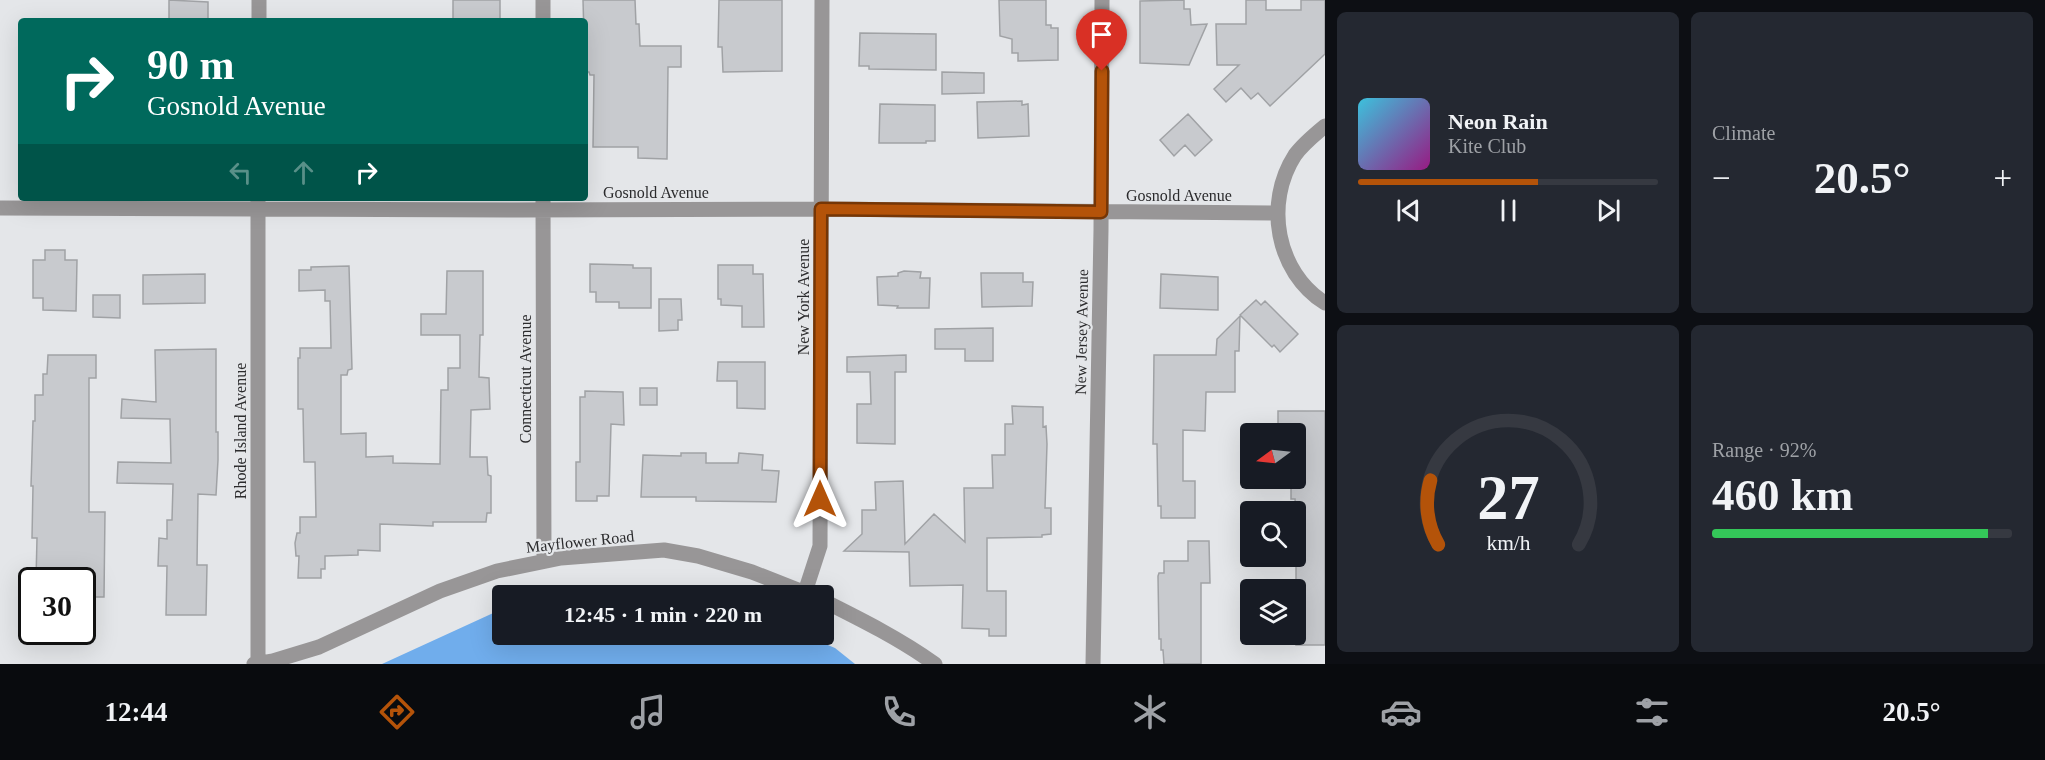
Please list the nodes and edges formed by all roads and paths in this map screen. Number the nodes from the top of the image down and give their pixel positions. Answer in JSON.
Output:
{"nodes":[{"id":1,"x":259,"y":0,"type":"edge"},
{"id":2,"x":543,"y":0,"type":"edge"},
{"id":3,"x":822,"y":0,"type":"edge"},
{"id":4,"x":1102,"y":0,"type":"edge"},
{"id":5,"x":259,"y":18,"type":"edge"},
{"id":6,"x":543,"y":18,"type":"edge"},
{"id":7,"x":1325,"y":126,"type":"edge"},
{"id":8,"x":258,"y":204,"type":"edge"},
{"id":9,"x":543,"y":204,"type":"edge"},
{"id":10,"x":0,"y":208,"type":"edge"},
{"id":11,"x":821,"y":209,"type":"junction"},
{"id":12,"x":1101,"y":212,"type":"junction"},
{"id":13,"x":1277,"y":213,"type":"junction"},
{"id":14,"x":1325,"y":303,"type":"edge"},
{"id":15,"x":544,"y":560,"type":"junction"},
{"id":16,"x":786,"y":585,"type":"edge"},
{"id":17,"x":811,"y":585,"type":"edge"},
{"id":18,"x":834,"y":606,"type":"edge"},
{"id":19,"x":256,"y":664,"type":"edge"},
{"id":20,"x":935,"y":664,"type":"edge"},
{"id":21,"x":1093,"y":664,"type":"edge"}],
"edges":[{"from":1,"to":5,"type":"street"},
{"from":2,"to":6,"type":"street"},
{"from":3,"to":11,"type":"street","name":"New York Avenue"},
{"from":4,"to":12,"type":"street","name":"New Jersey Avenue"},
{"from":7,"to":13,"type":"street"},
{"from":8,"to":9,"type":"street","name":"Gosnold Avenue"},
{"from":8,"to":10,"type":"street","name":"Gosnold Avenue"},
{"from":8,"to":19,"type":"street","name":"Rhode Island Avenue"},
{"from":9,"to":11,"type":"street","name":"Gosnold Avenue"},
{"from":9,"to":15,"type":"street","name":"Connecticut Avenue"},
{"from":11,"to":12,"type":"street","name":"Gosnold Avenue"},
{"from":11,"to":17,"type":"street","name":"New York Avenue"},
{"from":12,"to":13,"type":"street","name":"Gosnold Avenue"},
{"from":12,"to":21,"type":"street","name":"New Jersey Avenue"},
{"from":13,"to":14,"type":"street"},
{"from":15,"to":16,"type":"street","name":"Mayflower Road"},
{"from":15,"to":19,"type":"street","name":"Mayflower Road"},
{"from":18,"to":20,"type":"street"}]}
